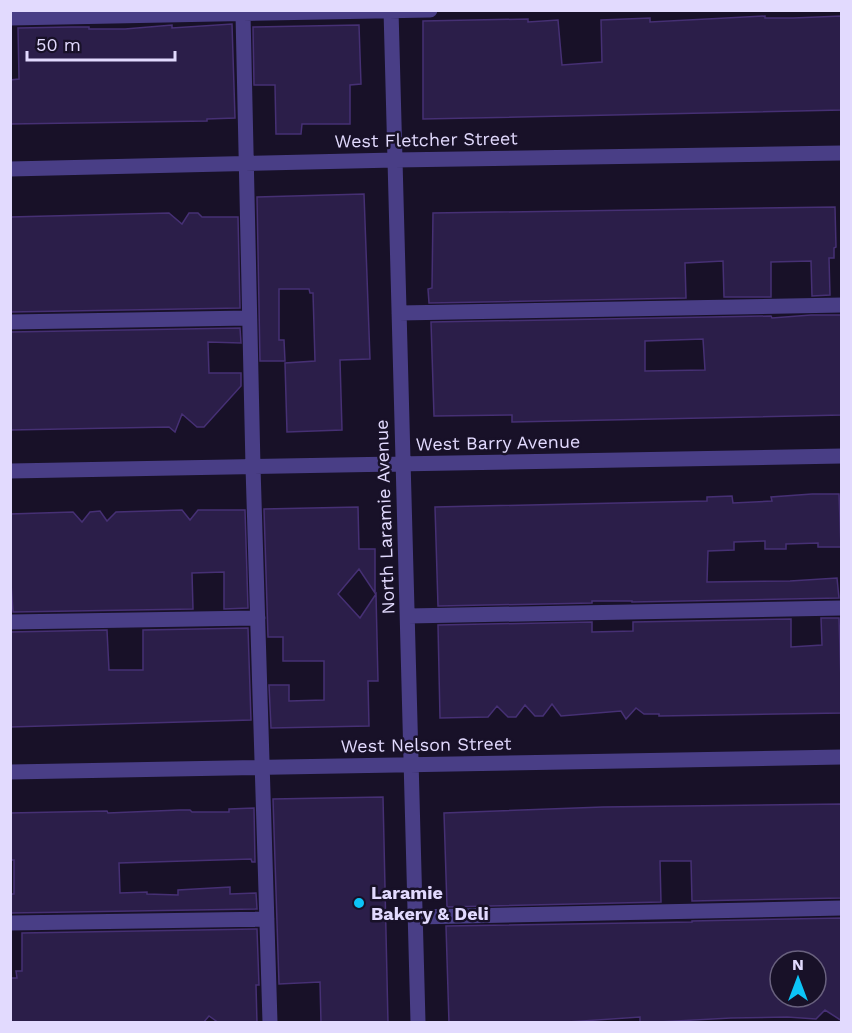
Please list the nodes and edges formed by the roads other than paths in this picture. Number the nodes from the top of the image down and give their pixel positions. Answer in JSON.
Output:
{"nodes":[{"id":1,"x":430,"y":10,"type":"edge"},
{"id":2,"x":391,"y":11,"type":"edge"},
{"id":3,"x":243,"y":14,"type":"junction"},
{"id":4,"x":10,"y":18,"type":"edge"},
{"id":5,"x":842,"y":153,"type":"edge"},
{"id":6,"x":395,"y":160,"type":"junction"},
{"id":7,"x":246,"y":163,"type":"junction"},
{"id":8,"x":10,"y":169,"type":"edge"},
{"id":9,"x":842,"y":305,"type":"edge"},
{"id":10,"x":399,"y":313,"type":"junction"},
{"id":11,"x":249,"y":318,"type":"junction"},
{"id":12,"x":10,"y":321,"type":"edge"},
{"id":13,"x":842,"y":456,"type":"edge"},
{"id":14,"x":403,"y":464,"type":"junction"},
{"id":15,"x":253,"y":467,"type":"junction"},
{"id":16,"x":10,"y":471,"type":"edge"},
{"id":17,"x":842,"y":608,"type":"edge"},
{"id":18,"x":408,"y":616,"type":"junction"},
{"id":19,"x":258,"y":618,"type":"junction"},
{"id":20,"x":10,"y":622,"type":"edge"},
{"id":21,"x":842,"y":757,"type":"edge"},
{"id":22,"x":411,"y":764,"type":"junction"},
{"id":23,"x":263,"y":767,"type":"junction"},
{"id":24,"x":10,"y":772,"type":"edge"},
{"id":25,"x":842,"y":908,"type":"edge"},
{"id":26,"x":416,"y":917,"type":"junction"},
{"id":27,"x":267,"y":919,"type":"junction"},
{"id":28,"x":10,"y":923,"type":"edge"},
{"id":29,"x":270,"y":1023,"type":"edge"},
{"id":30,"x":418,"y":1023,"type":"edge"}],
"edges":[{"from":1,"to":2,"type":"street"},
{"from":2,"to":3,"type":"street"},
{"from":2,"to":6,"type":"street","name":"North Laramie Avenue"},
{"from":3,"to":4,"type":"street"},
{"from":3,"to":7,"type":"street"},
{"from":5,"to":6,"type":"street","name":"West Fletcher Street"},
{"from":6,"to":7,"type":"street","name":"West Fletcher Street"},
{"from":6,"to":10,"type":"street","name":"North Laramie Avenue"},
{"from":7,"to":8,"type":"street","name":"West Fletcher Street"},
{"from":7,"to":11,"type":"street"},
{"from":9,"to":10,"type":"street"},
{"from":10,"to":14,"type":"street","name":"North Laramie Avenue"},
{"from":11,"to":12,"type":"street"},
{"from":11,"to":15,"type":"street"},
{"from":13,"to":14,"type":"street","name":"West Barry Avenue"},
{"from":14,"to":15,"type":"street","name":"West Barry Avenue"},
{"from":14,"to":18,"type":"street","name":"North Laramie Avenue"},
{"from":15,"to":16,"type":"street","name":"West Barry Avenue"},
{"from":15,"to":19,"type":"street"},
{"from":17,"to":18,"type":"street"},
{"from":18,"to":22,"type":"street","name":"North Laramie Avenue"},
{"from":19,"to":20,"type":"street"},
{"from":19,"to":23,"type":"street"},
{"from":21,"to":22,"type":"street","name":"West Nelson Street"},
{"from":22,"to":23,"type":"street","name":"West Nelson Street"},
{"from":22,"to":26,"type":"street","name":"North Laramie Avenue"},
{"from":23,"to":24,"type":"street","name":"West Nelson Street"},
{"from":23,"to":27,"type":"street"},
{"from":25,"to":26,"type":"street"},
{"from":26,"to":30,"type":"street","name":"North Laramie Avenue"},
{"from":27,"to":28,"type":"street"},
{"from":27,"to":29,"type":"street"}]}
